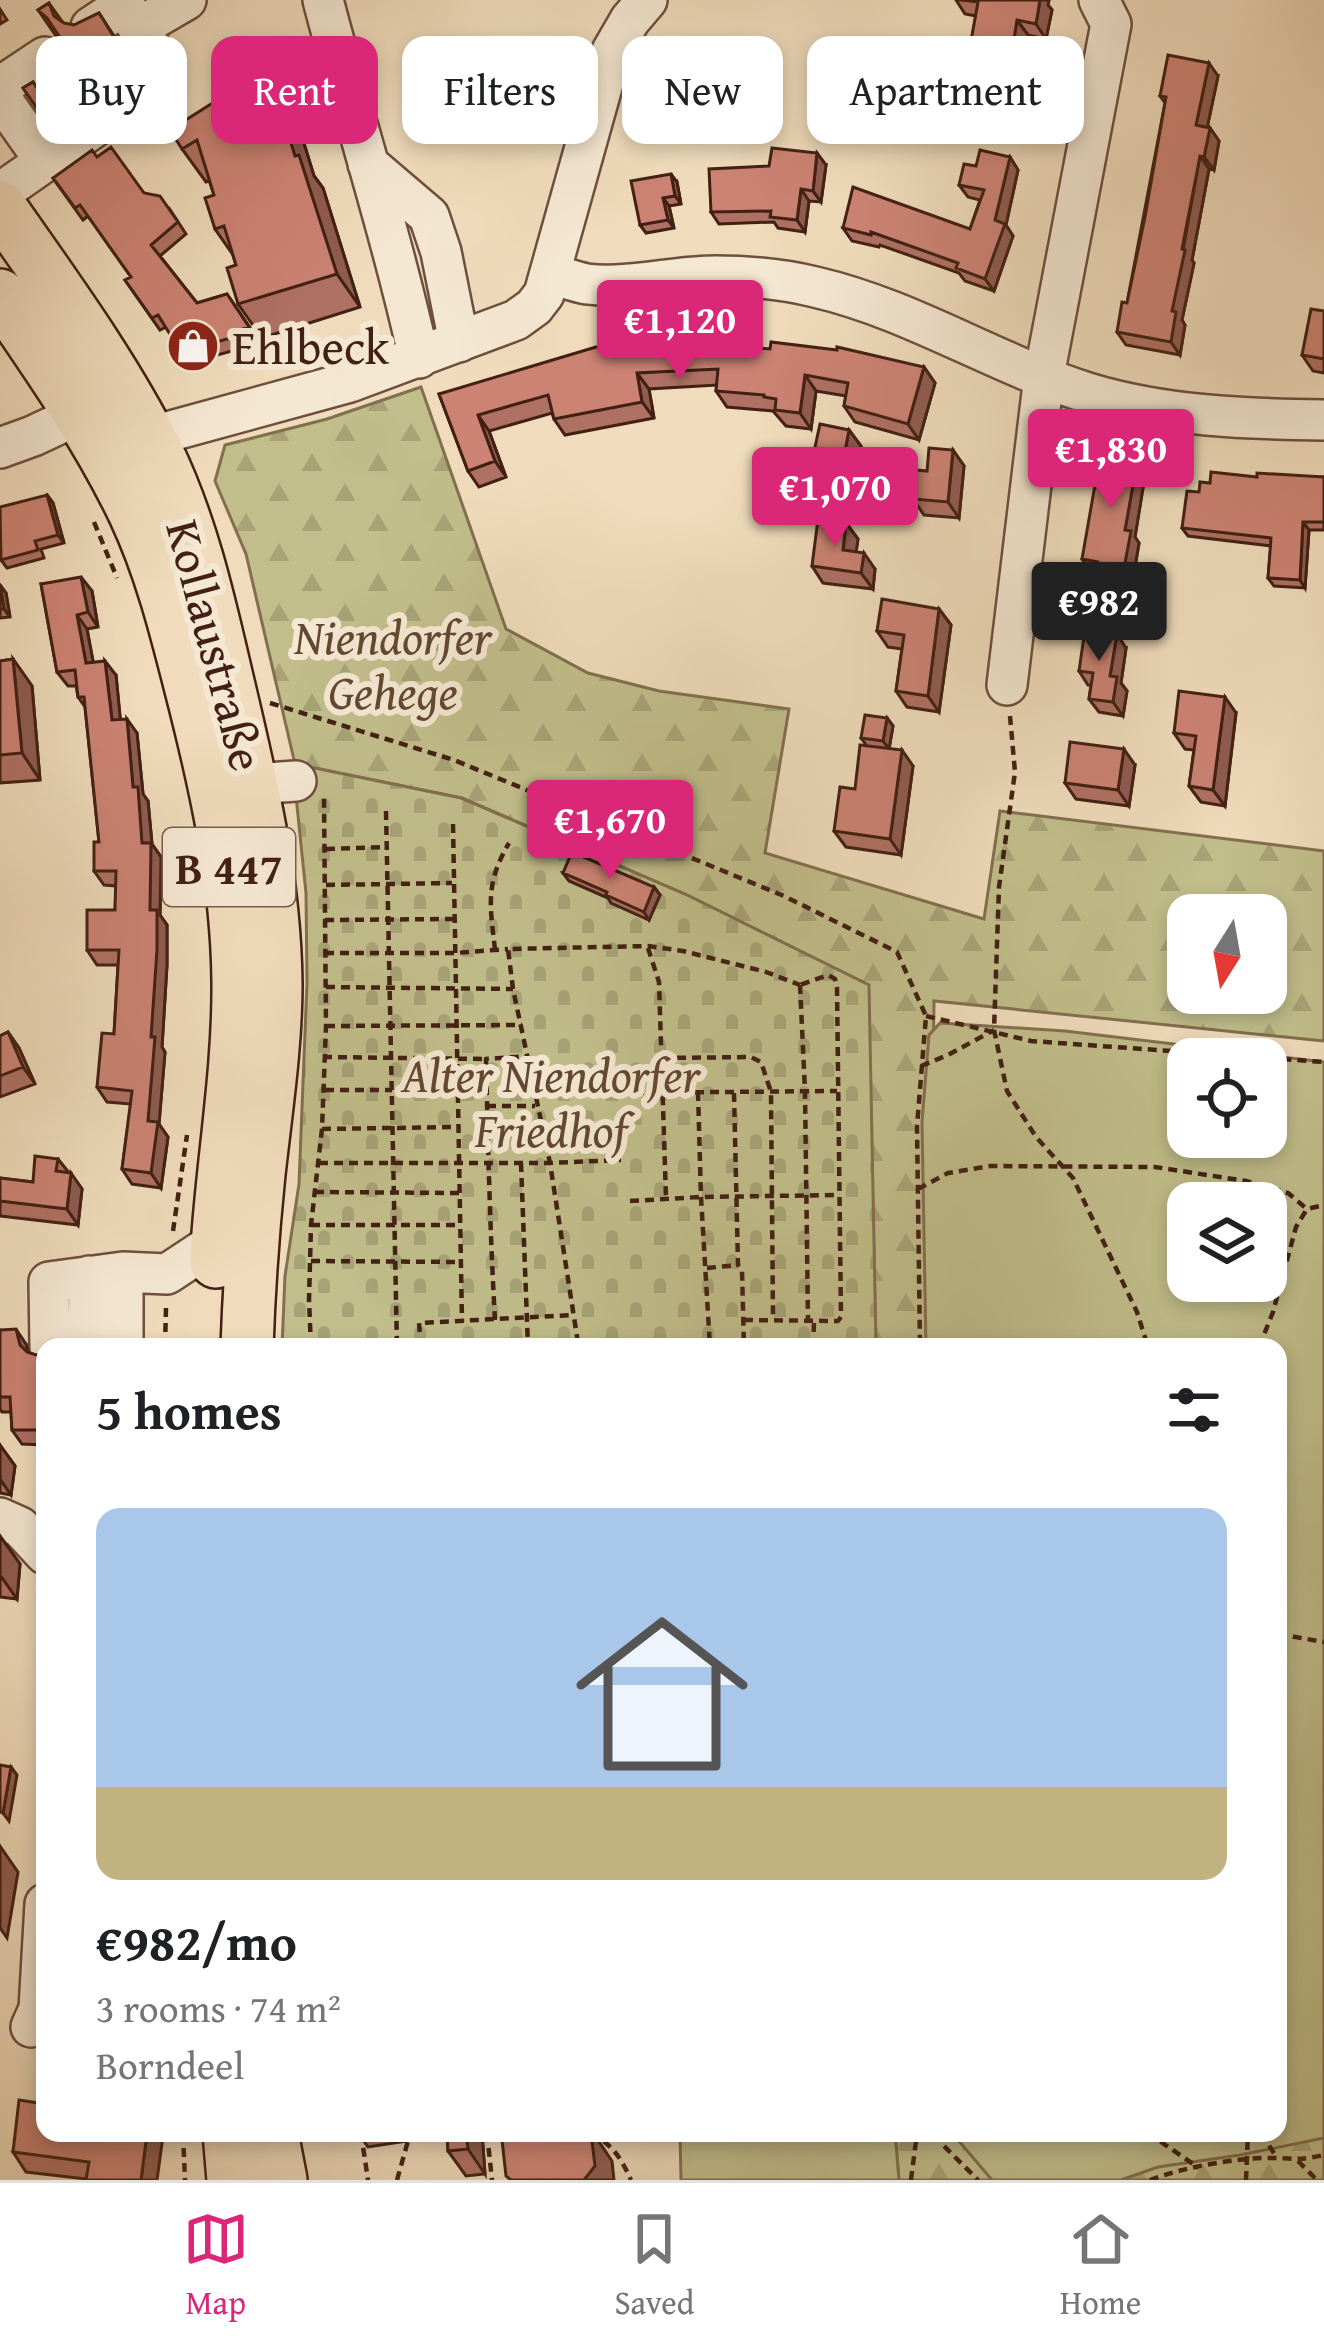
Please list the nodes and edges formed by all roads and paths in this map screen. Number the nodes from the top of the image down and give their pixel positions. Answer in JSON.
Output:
{"nodes":[{"id":1,"x":186,"y":0,"type":"edge"},
{"id":2,"x":322,"y":0,"type":"edge"},
{"id":3,"x":647,"y":0,"type":"edge"},
{"id":4,"x":1115,"y":8,"type":"edge"},
{"id":5,"x":91,"y":28,"type":"edge"},
{"id":6,"x":138,"y":28,"type":"junction"},
{"id":7,"x":143,"y":36,"type":"edge"},
{"id":8,"x":70,"y":144,"type":"edge"},
{"id":9,"x":367,"y":164,"type":"junction"},
{"id":10,"x":0,"y":193,"type":"edge"},
{"id":11,"x":0,"y":206,"type":"edge"},
{"id":12,"x":551,"y":274,"type":"junction"},
{"id":13,"x":0,"y":295,"type":"edge"},
{"id":14,"x":459,"y":342,"type":"junction"},
{"id":15,"x":419,"y":358,"type":"junction"},
{"id":16,"x":1044,"y":376,"type":"junction"},
{"id":17,"x":80,"y":414,"type":"junction"},
{"id":18,"x":1324,"y":420,"type":"edge"},
{"id":19,"x":149,"y":437,"type":"junction"},
{"id":20,"x":0,"y":448,"type":"edge"},
{"id":21,"x":88,"y":508,"type":"dead end"},
{"id":22,"x":118,"y":581,"type":"dead end"},
{"id":23,"x":1007,"y":685,"type":"joint"},
{"id":24,"x":235,"y":708,"type":"junction"},
{"id":25,"x":291,"y":786,"type":"junction"},
{"id":26,"x":386,"y":811,"type":"dead end"},
{"id":27,"x":453,"y":824,"type":"dead end"},
{"id":28,"x":508,"y":844,"type":"dead end"},
{"id":29,"x":386,"y":847,"type":"junction"},
{"id":30,"x":326,"y":849,"type":"junction"},
{"id":31,"x":454,"y":883,"type":"junction"},
{"id":32,"x":386,"y":884,"type":"junction"},
{"id":33,"x":326,"y":885,"type":"junction"},
{"id":34,"x":454,"y":919,"type":"junction"},
{"id":35,"x":325,"y":920,"type":"junction"},
{"id":36,"x":388,"y":920,"type":"junction"},
{"id":37,"x":648,"y":946,"type":"junction"},
{"id":38,"x":508,"y":949,"type":"junction"},
{"id":39,"x":495,"y":950,"type":"junction"},
{"id":40,"x":325,"y":952,"type":"junction"},
{"id":41,"x":389,"y":953,"type":"junction"},
{"id":42,"x":455,"y":953,"type":"junction"},
{"id":43,"x":800,"y":985,"type":"junction"},
{"id":44,"x":325,"y":987,"type":"junction"},
{"id":45,"x":391,"y":988,"type":"junction"},
{"id":46,"x":513,"y":988,"type":"junction"},
{"id":47,"x":456,"y":990,"type":"junction"},
{"id":48,"x":926,"y":1016,"type":"junction"},
{"id":49,"x":522,"y":1025,"type":"junction"},
{"id":50,"x":326,"y":1026,"type":"junction"},
{"id":51,"x":391,"y":1028,"type":"junction"},
{"id":52,"x":457,"y":1028,"type":"junction"},
{"id":53,"x":994,"y":1030,"type":"junction"},
{"id":54,"x":528,"y":1056,"type":"junction"},
{"id":55,"x":323,"y":1057,"type":"junction"},
{"id":56,"x":457,"y":1058,"type":"junction"},
{"id":57,"x":662,"y":1058,"type":"junction"},
{"id":58,"x":391,"y":1059,"type":"junction"},
{"id":59,"x":485,"y":1059,"type":"junction"},
{"id":60,"x":1324,"y":1062,"type":"edge"},
{"id":61,"x":921,"y":1066,"type":"junction"},
{"id":62,"x":323,"y":1090,"type":"junction"},
{"id":63,"x":392,"y":1090,"type":"junction"},
{"id":64,"x":805,"y":1091,"type":"junction"},
{"id":65,"x":837,"y":1091,"type":"junction"},
{"id":66,"x":662,"y":1092,"type":"junction"},
{"id":67,"x":698,"y":1092,"type":"junction"},
{"id":68,"x":771,"y":1092,"type":"junction"},
{"id":69,"x":605,"y":1093,"type":"dead end"},
{"id":70,"x":734,"y":1093,"type":"junction"},
{"id":71,"x":487,"y":1106,"type":"junction"},
{"id":72,"x":536,"y":1106,"type":"junction"},
{"id":73,"x":189,"y":1120,"type":"dead end"},
{"id":74,"x":459,"y":1127,"type":"junction"},
{"id":75,"x":322,"y":1129,"type":"junction"},
{"id":76,"x":392,"y":1130,"type":"junction"},
{"id":77,"x":542,"y":1132,"type":"junction"},
{"id":78,"x":489,"y":1136,"type":"junction"},
{"id":79,"x":620,"y":1160,"type":"dead end"},
{"id":80,"x":489,"y":1161,"type":"junction"},
{"id":81,"x":319,"y":1162,"type":"junction"},
{"id":82,"x":459,"y":1162,"type":"junction"},
{"id":83,"x":521,"y":1163,"type":"junction"},
{"id":84,"x":550,"y":1163,"type":"junction"},
{"id":85,"x":393,"y":1164,"type":"junction"},
{"id":86,"x":1062,"y":1165,"type":"junction"},
{"id":87,"x":918,"y":1189,"type":"junction"},
{"id":88,"x":314,"y":1192,"type":"junction"},
{"id":89,"x":460,"y":1193,"type":"junction"},
{"id":90,"x":393,"y":1194,"type":"junction"},
{"id":91,"x":840,"y":1195,"type":"junction"},
{"id":92,"x":770,"y":1196,"type":"junction"},
{"id":93,"x":807,"y":1196,"type":"junction"},
{"id":94,"x":700,"y":1197,"type":"junction"},
{"id":95,"x":735,"y":1197,"type":"junction"},
{"id":96,"x":666,"y":1198,"type":"junction"},
{"id":97,"x":630,"y":1201,"type":"dead end"},
{"id":98,"x":1324,"y":1205,"type":"edge"},
{"id":99,"x":1307,"y":1209,"type":"junction"},
{"id":100,"x":311,"y":1225,"type":"junction"},
{"id":101,"x":460,"y":1225,"type":"junction"},
{"id":102,"x":394,"y":1226,"type":"junction"},
{"id":103,"x":217,"y":1241,"type":"junction"},
{"id":104,"x":311,"y":1262,"type":"junction"},
{"id":105,"x":394,"y":1262,"type":"junction"},
{"id":106,"x":461,"y":1262,"type":"junction"},
{"id":107,"x":738,"y":1265,"type":"junction"},
{"id":108,"x":706,"y":1268,"type":"junction"},
{"id":109,"x":106,"y":1274,"type":"junction"},
{"id":110,"x":167,"y":1274,"type":"junction"},
{"id":111,"x":573,"y":1315,"type":"junction"},
{"id":112,"x":526,"y":1319,"type":"junction"},
{"id":113,"x":773,"y":1319,"type":"junction"},
{"id":114,"x":495,"y":1321,"type":"junction"},
{"id":115,"x":744,"y":1321,"type":"junction"},
{"id":116,"x":811,"y":1321,"type":"junction"},
{"id":117,"x":462,"y":1322,"type":"junction"},
{"id":118,"x":50,"y":1338,"type":"edge"},
{"id":119,"x":90,"y":1338,"type":"edge"},
{"id":120,"x":120,"y":1338,"type":"edge"},
{"id":121,"x":165,"y":1338,"type":"edge"},
{"id":122,"x":213,"y":1338,"type":"edge"},
{"id":123,"x":247,"y":1338,"type":"edge"},
{"id":124,"x":311,"y":1338,"type":"edge"},
{"id":125,"x":398,"y":1338,"type":"edge"},
{"id":126,"x":420,"y":1338,"type":"edge"},
{"id":127,"x":527,"y":1338,"type":"edge"},
{"id":128,"x":577,"y":1338,"type":"edge"},
{"id":129,"x":710,"y":1338,"type":"edge"},
{"id":130,"x":744,"y":1338,"type":"edge"},
{"id":131,"x":812,"y":1338,"type":"edge"},
{"id":132,"x":920,"y":1338,"type":"edge"},
{"id":133,"x":1145,"y":1338,"type":"edge"},
{"id":134,"x":1263,"y":1338,"type":"edge"},
{"id":135,"x":0,"y":1518,"type":"edge"},
{"id":136,"x":36,"y":1544,"type":"edge"},
{"id":137,"x":1287,"y":1636,"type":"edge"},
{"id":138,"x":1324,"y":1642,"type":"edge"},
{"id":139,"x":183,"y":2142,"type":"edge"},
{"id":140,"x":231,"y":2142,"type":"edge"},
{"id":141,"x":274,"y":2142,"type":"edge"},
{"id":142,"x":362,"y":2142,"type":"edge"},
{"id":143,"x":407,"y":2142,"type":"edge"},
{"id":144,"x":488,"y":2142,"type":"edge"},
{"id":145,"x":606,"y":2142,"type":"edge"},
{"id":146,"x":916,"y":2142,"type":"edge"},
{"id":147,"x":942,"y":2142,"type":"edge"},
{"id":148,"x":1161,"y":2142,"type":"edge"},
{"id":149,"x":1248,"y":2142,"type":"edge"},
{"id":150,"x":1266,"y":2142,"type":"edge"},
{"id":151,"x":1324,"y":2155,"type":"edge"},
{"id":152,"x":1276,"y":2158,"type":"junction"},
{"id":153,"x":1247,"y":2160,"type":"junction"},
{"id":154,"x":1298,"y":2161,"type":"junction"},
{"id":155,"x":1199,"y":2168,"type":"junction"},
{"id":156,"x":614,"y":2179,"type":"edge"},
{"id":157,"x":185,"y":2180,"type":"edge"},
{"id":158,"x":233,"y":2180,"type":"edge"},
{"id":159,"x":281,"y":2180,"type":"edge"},
{"id":160,"x":368,"y":2180,"type":"edge"},
{"id":161,"x":397,"y":2180,"type":"edge"},
{"id":162,"x":492,"y":2180,"type":"edge"},
{"id":163,"x":631,"y":2180,"type":"edge"},
{"id":164,"x":911,"y":2180,"type":"edge"},
{"id":165,"x":978,"y":2180,"type":"edge"},
{"id":166,"x":1150,"y":2180,"type":"edge"},
{"id":167,"x":1246,"y":2180,"type":"edge"},
{"id":168,"x":1318,"y":2180,"type":"edge"}],
"edges":[{"from":1,"to":6,"type":"street"},
{"from":2,"to":9,"type":"street"},
{"from":3,"to":12,"type":"street"},
{"from":4,"to":16,"type":"street"},
{"from":5,"to":6,"type":"street"},
{"from":6,"to":7,"type":"street"},
{"from":8,"to":10,"type":"street"},
{"from":9,"to":14,"type":"street"},
{"from":9,"to":15,"type":"street"},
{"from":11,"to":19,"type":"main road","name":"Kollaustraße","number":"B 447"},
{"from":12,"to":14,"type":"street"},
{"from":12,"to":16,"type":"street"},
{"from":13,"to":17,"type":"main road","name":"Kollaustraße","number":"B 447"},
{"from":14,"to":15,"type":"street"},
{"from":15,"to":19,"type":"street"},
{"from":16,"to":18,"type":"street"},
{"from":16,"to":23,"type":"street"},
{"from":17,"to":19,"type":"street"},
{"from":17,"to":20,"type":"street"},
{"from":17,"to":103,"type":"main road","name":"Kollaustraße","number":"B 447"},
{"from":19,"to":24,"type":"main road","name":"Kollaustraße","number":"B 447"},
{"from":21,"to":22,"type":"path"},
{"from":23,"to":53,"type":"path"},
{"from":24,"to":25,"type":"main road","name":"Kollaustraße","number":"B 447"},
{"from":24,"to":48,"type":"path"},
{"from":25,"to":30,"type":"path"},
{"from":25,"to":123,"type":"main road","name":"Kollaustraße","number":"B 447"},
{"from":26,"to":29,"type":"path"},
{"from":27,"to":31,"type":"path"},
{"from":28,"to":39,"type":"path"},
{"from":29,"to":30,"type":"path"},
{"from":29,"to":32,"type":"path"},
{"from":30,"to":33,"type":"path"},
{"from":31,"to":32,"type":"path"},
{"from":31,"to":34,"type":"path"},
{"from":32,"to":33,"type":"path"},
{"from":32,"to":36,"type":"path"},
{"from":33,"to":35,"type":"path"},
{"from":34,"to":36,"type":"path"},
{"from":34,"to":42,"type":"path"},
{"from":35,"to":36,"type":"path"},
{"from":35,"to":40,"type":"path"},
{"from":36,"to":41,"type":"path"},
{"from":37,"to":38,"type":"path"},
{"from":37,"to":43,"type":"path"},
{"from":37,"to":57,"type":"path"},
{"from":38,"to":39,"type":"path"},
{"from":38,"to":46,"type":"path"},
{"from":39,"to":42,"type":"path"},
{"from":40,"to":41,"type":"path"},
{"from":40,"to":44,"type":"path"},
{"from":41,"to":42,"type":"path"},
{"from":41,"to":45,"type":"path"},
{"from":42,"to":47,"type":"path"},
{"from":43,"to":64,"type":"path"},
{"from":43,"to":65,"type":"path"},
{"from":44,"to":45,"type":"path"},
{"from":44,"to":50,"type":"path"},
{"from":45,"to":47,"type":"path"},
{"from":45,"to":51,"type":"path"},
{"from":46,"to":47,"type":"path"},
{"from":46,"to":49,"type":"path"},
{"from":47,"to":52,"type":"path"},
{"from":48,"to":53,"type":"path"},
{"from":48,"to":61,"type":"path"},
{"from":49,"to":52,"type":"path"},
{"from":49,"to":54,"type":"path"},
{"from":50,"to":51,"type":"path"},
{"from":50,"to":55,"type":"path"},
{"from":51,"to":52,"type":"path"},
{"from":51,"to":58,"type":"path"},
{"from":52,"to":56,"type":"path"},
{"from":53,"to":60,"type":"path"},
{"from":53,"to":61,"type":"path"},
{"from":53,"to":86,"type":"path"},
{"from":54,"to":59,"type":"path"},
{"from":54,"to":72,"type":"path"},
{"from":55,"to":58,"type":"path"},
{"from":55,"to":62,"type":"path"},
{"from":56,"to":58,"type":"path"},
{"from":56,"to":59,"type":"path"},
{"from":56,"to":74,"type":"path"},
{"from":57,"to":66,"type":"path"},
{"from":57,"to":68,"type":"path"},
{"from":58,"to":63,"type":"path"},
{"from":59,"to":71,"type":"path"},
{"from":61,"to":87,"type":"path"},
{"from":62,"to":63,"type":"path"},
{"from":62,"to":75,"type":"path"},
{"from":63,"to":76,"type":"path"},
{"from":64,"to":65,"type":"path"},
{"from":64,"to":68,"type":"path"},
{"from":64,"to":93,"type":"path"},
{"from":65,"to":91,"type":"path"},
{"from":66,"to":67,"type":"path"},
{"from":66,"to":69,"type":"path"},
{"from":66,"to":96,"type":"path"},
{"from":67,"to":70,"type":"path"},
{"from":67,"to":94,"type":"path"},
{"from":68,"to":70,"type":"path"},
{"from":68,"to":92,"type":"path"},
{"from":70,"to":95,"type":"path"},
{"from":71,"to":72,"type":"path"},
{"from":71,"to":78,"type":"path"},
{"from":72,"to":77,"type":"path"},
{"from":73,"to":110,"type":"path"},
{"from":74,"to":76,"type":"path"},
{"from":74,"to":82,"type":"path"},
{"from":75,"to":76,"type":"path"},
{"from":75,"to":81,"type":"path"},
{"from":76,"to":85,"type":"path"},
{"from":77,"to":78,"type":"path"},
{"from":77,"to":84,"type":"path"},
{"from":78,"to":80,"type":"path"},
{"from":79,"to":84,"type":"path"},
{"from":80,"to":82,"type":"path"},
{"from":80,"to":83,"type":"path"},
{"from":80,"to":114,"type":"path"},
{"from":81,"to":85,"type":"path"},
{"from":81,"to":88,"type":"path"},
{"from":82,"to":85,"type":"path"},
{"from":82,"to":89,"type":"path"},
{"from":83,"to":84,"type":"path"},
{"from":83,"to":112,"type":"path"},
{"from":84,"to":111,"type":"path"},
{"from":85,"to":90,"type":"path"},
{"from":86,"to":87,"type":"path"},
{"from":86,"to":99,"type":"path"},
{"from":86,"to":133,"type":"path"},
{"from":87,"to":132,"type":"path"},
{"from":88,"to":90,"type":"path"},
{"from":88,"to":100,"type":"path"},
{"from":89,"to":90,"type":"path"},
{"from":89,"to":101,"type":"path"},
{"from":90,"to":102,"type":"path"},
{"from":91,"to":93,"type":"path"},
{"from":91,"to":116,"type":"path"},
{"from":92,"to":93,"type":"path"},
{"from":92,"to":95,"type":"path"},
{"from":92,"to":113,"type":"path"},
{"from":93,"to":116,"type":"path"},
{"from":94,"to":95,"type":"path"},
{"from":94,"to":96,"type":"path"},
{"from":94,"to":108,"type":"path"},
{"from":95,"to":107,"type":"path"},
{"from":96,"to":97,"type":"path"},
{"from":98,"to":99,"type":"path"},
{"from":99,"to":134,"type":"path"},
{"from":100,"to":102,"type":"path"},
{"from":100,"to":104,"type":"path"},
{"from":101,"to":102,"type":"path"},
{"from":101,"to":106,"type":"path"},
{"from":102,"to":105,"type":"path"},
{"from":103,"to":110,"type":"street"},
{"from":103,"to":122,"type":"main road","name":"Kollaustraße","number":"B 447"},
{"from":104,"to":105,"type":"path"},
{"from":104,"to":124,"type":"path"},
{"from":105,"to":106,"type":"path"},
{"from":105,"to":125,"type":"path"},
{"from":106,"to":117,"type":"path"},
{"from":107,"to":108,"type":"path"},
{"from":107,"to":115,"type":"path"},
{"from":108,"to":129,"type":"path"},
{"from":109,"to":110,"type":"street"},
{"from":109,"to":118,"type":"street"},
{"from":109,"to":119,"type":"street"},
{"from":109,"to":120,"type":"street"},
{"from":110,"to":121,"type":"path"},
{"from":111,"to":112,"type":"path"},
{"from":111,"to":128,"type":"path"},
{"from":112,"to":114,"type":"path"},
{"from":112,"to":127,"type":"path"},
{"from":113,"to":115,"type":"path"},
{"from":113,"to":116,"type":"path"},
{"from":114,"to":117,"type":"path"},
{"from":115,"to":130,"type":"path"},
{"from":116,"to":131,"type":"path"},
{"from":117,"to":126,"type":"path"},
{"from":135,"to":136,"type":"street"},
{"from":137,"to":138,"type":"path"},
{"from":139,"to":157,"type":"path"},
{"from":140,"to":158,"type":"main road"},
{"from":141,"to":159,"type":"main road"},
{"from":142,"to":160,"type":"path"},
{"from":143,"to":161,"type":"path"},
{"from":144,"to":162,"type":"path"},
{"from":145,"to":163,"type":"path"},
{"from":146,"to":164,"type":"path"},
{"from":147,"to":165,"type":"path"},
{"from":148,"to":155,"type":"path"},
{"from":149,"to":153,"type":"path"},
{"from":150,"to":152,"type":"path"},
{"from":151,"to":154,"type":"path"},
{"from":152,"to":153,"type":"path"},
{"from":152,"to":154,"type":"path"},
{"from":153,"to":155,"type":"path"},
{"from":153,"to":167,"type":"path"},
{"from":154,"to":168,"type":"path"},
{"from":155,"to":166,"type":"path"},
{"from":156,"to":163,"type":"path"}]}
